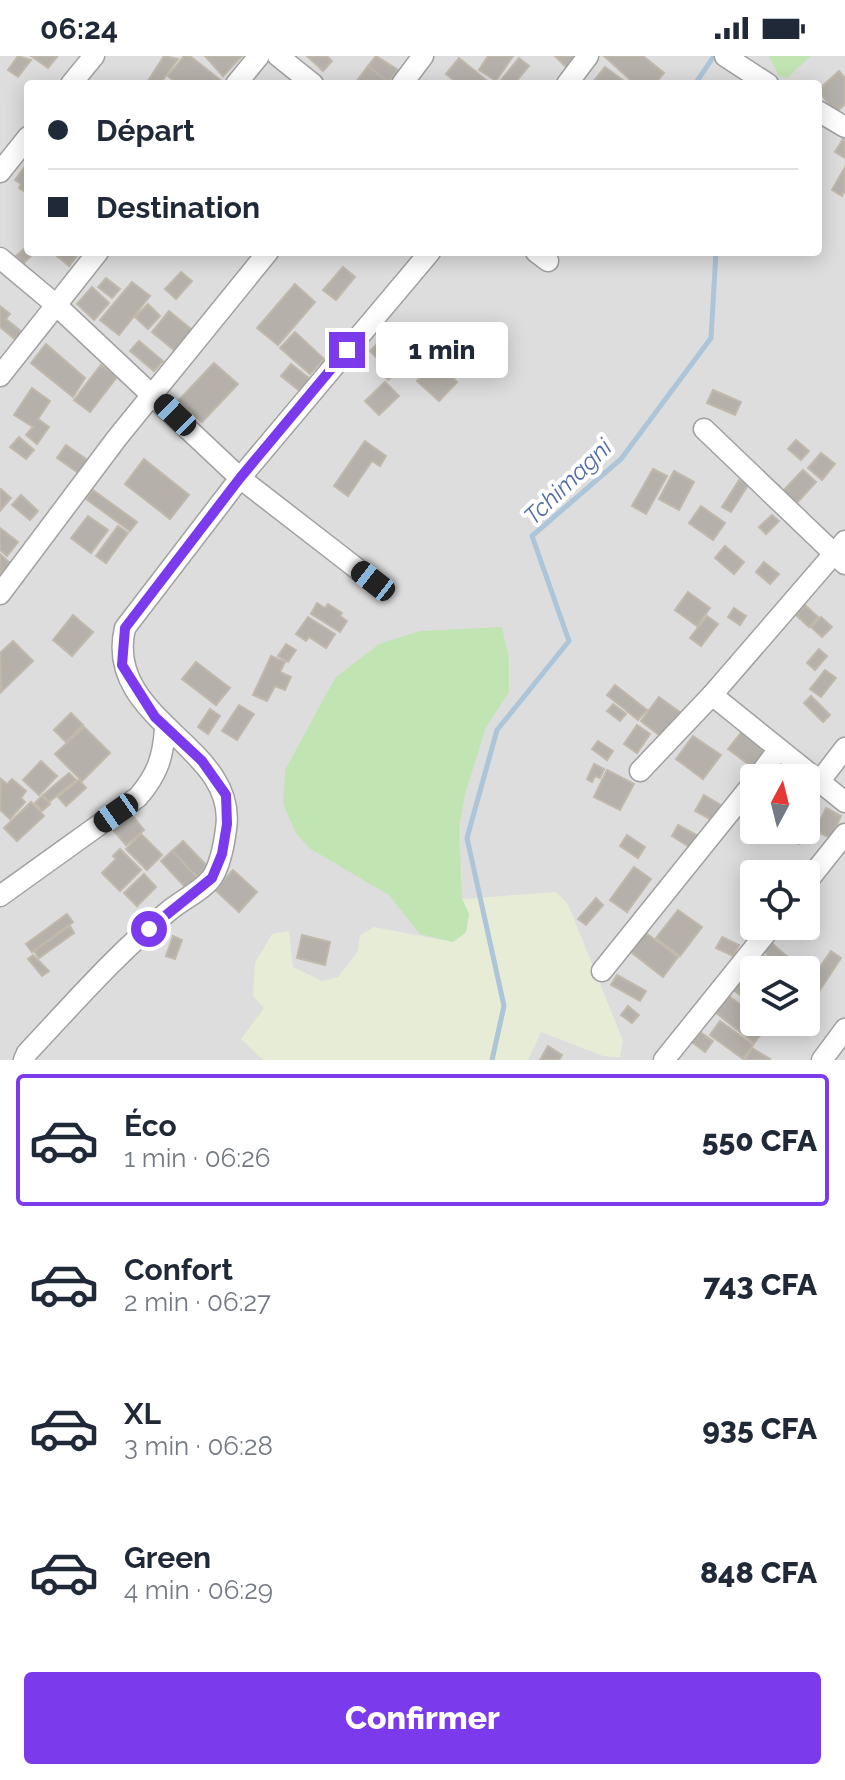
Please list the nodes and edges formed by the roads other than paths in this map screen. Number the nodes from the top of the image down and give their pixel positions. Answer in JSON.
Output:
{"nodes":[{"id":1,"x":94,"y":56,"type":"edge"},
{"id":2,"x":259,"y":56,"type":"edge"},
{"id":3,"x":278,"y":56,"type":"edge"},
{"id":4,"x":423,"y":56,"type":"edge"},
{"id":5,"x":588,"y":56,"type":"edge"},
{"id":6,"x":731,"y":61,"type":"edge"},
{"id":7,"x":74,"y":80,"type":"edge"},
{"id":8,"x":239,"y":80,"type":"edge"},
{"id":9,"x":308,"y":80,"type":"edge"},
{"id":10,"x":405,"y":80,"type":"edge"},
{"id":11,"x":570,"y":80,"type":"edge"},
{"id":12,"x":762,"y":80,"type":"edge"},
{"id":13,"x":822,"y":113,"type":"edge"},
{"id":14,"x":844,"y":125,"type":"edge"},
{"id":15,"x":24,"y":142,"type":"edge"},
{"id":16,"x":0,"y":172,"type":"edge"},
{"id":17,"x":95,"y":256,"type":"edge"},
{"id":18,"x":265,"y":256,"type":"edge"},
{"id":19,"x":427,"y":256,"type":"edge"},
{"id":20,"x":0,"y":258,"type":"edge"},
{"id":21,"x":55,"y":304,"type":"junction"},
{"id":22,"x":0,"y":376,"type":"edge"},
{"id":23,"x":153,"y":394,"type":"junction"},
{"id":24,"x":704,"y":429,"type":"dead end"},
{"id":25,"x":240,"y":478,"type":"junction"},
{"id":26,"x":841,"y":554,"type":"edge"},
{"id":27,"x":373,"y":581,"type":"dead end"},
{"id":28,"x":0,"y":594,"type":"edge"},
{"id":29,"x":712,"y":695,"type":"junction"},
{"id":30,"x":165,"y":729,"type":"junction"},
{"id":31,"x":845,"y":748,"type":"edge"},
{"id":32,"x":778,"y":750,"type":"junction"},
{"id":33,"x":767,"y":764,"type":"edge"},
{"id":34,"x":796,"y":764,"type":"edge"},
{"id":35,"x":640,"y":771,"type":"dead end"},
{"id":36,"x":820,"y":781,"type":"edge"},
{"id":37,"x":820,"y":783,"type":"edge"},
{"id":38,"x":740,"y":799,"type":"edge"},
{"id":39,"x":845,"y":802,"type":"edge"},
{"id":40,"x":845,"y":834,"type":"edge"},
{"id":41,"x":820,"y":865,"type":"edge"},
{"id":42,"x":0,"y":896,"type":"edge"},
{"id":43,"x":761,"y":940,"type":"edge"},
{"id":44,"x":602,"y":971,"type":"dead end"},
{"id":45,"x":845,"y":1029,"type":"edge"},
{"id":46,"x":24,"y":1060,"type":"edge"},
{"id":47,"x":664,"y":1060,"type":"edge"},
{"id":48,"x":822,"y":1060,"type":"edge"}],
"edges":[{"from":1,"to":7,"type":"street"},
{"from":2,"to":8,"type":"street"},
{"from":3,"to":9,"type":"street"},
{"from":4,"to":10,"type":"street"},
{"from":5,"to":11,"type":"street"},
{"from":6,"to":12,"type":"street"},
{"from":13,"to":14,"type":"street"},
{"from":15,"to":16,"type":"street"},
{"from":17,"to":21,"type":"street"},
{"from":18,"to":23,"type":"street"},
{"from":19,"to":25,"type":"street"},
{"from":20,"to":21,"type":"street"},
{"from":21,"to":22,"type":"street"},
{"from":21,"to":23,"type":"street"},
{"from":23,"to":25,"type":"street"},
{"from":23,"to":28,"type":"street"},
{"from":24,"to":26,"type":"street"},
{"from":25,"to":27,"type":"street"},
{"from":25,"to":30,"type":"street"},
{"from":26,"to":29,"type":"street"},
{"from":29,"to":32,"type":"street"},
{"from":29,"to":35,"type":"street"},
{"from":30,"to":42,"type":"street"},
{"from":30,"to":46,"type":"street"},
{"from":31,"to":36,"type":"street"},
{"from":32,"to":33,"type":"street"},
{"from":32,"to":34,"type":"street"},
{"from":37,"to":39,"type":"street"},
{"from":38,"to":44,"type":"street"},
{"from":40,"to":41,"type":"street"},
{"from":43,"to":47,"type":"street"},
{"from":45,"to":48,"type":"street"}]}
